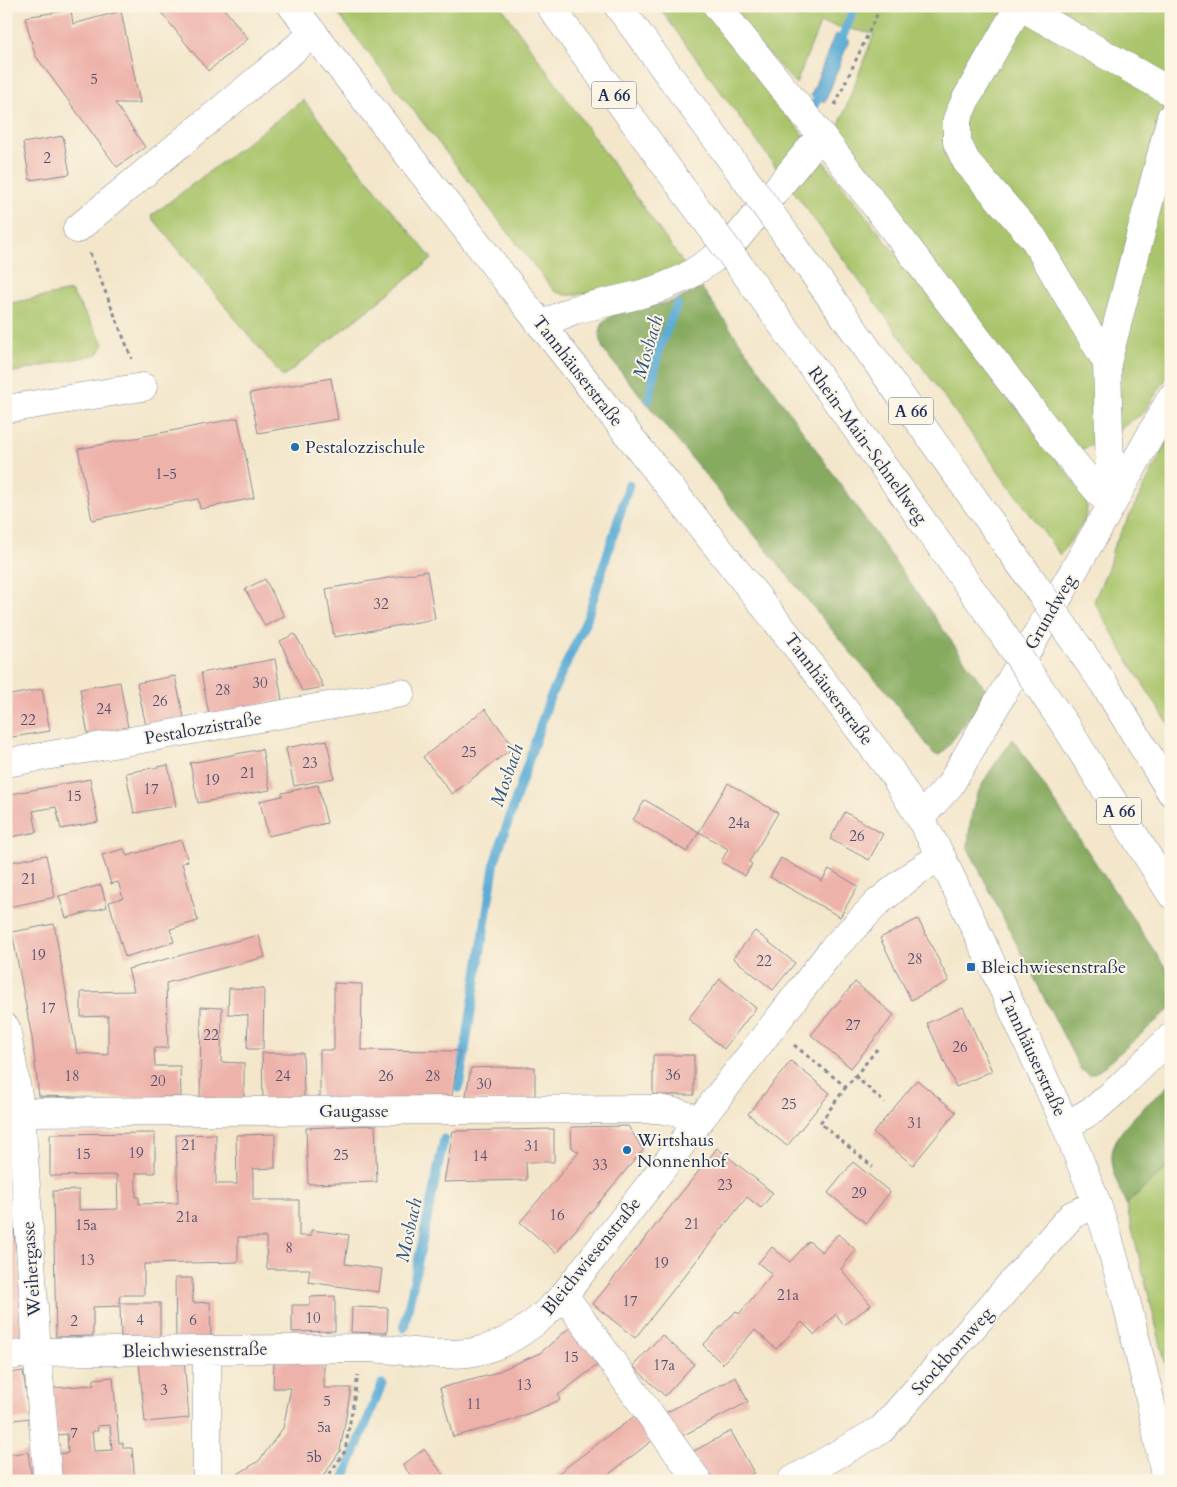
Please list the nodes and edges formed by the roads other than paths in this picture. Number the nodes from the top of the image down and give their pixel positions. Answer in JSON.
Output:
{"nodes":[{"id":1,"x":292,"y":6,"type":"edge"},
{"id":2,"x":550,"y":6,"type":"edge"},
{"id":3,"x":618,"y":6,"type":"edge"},
{"id":4,"x":717,"y":6,"type":"edge"},
{"id":5,"x":1019,"y":6,"type":"edge"},
{"id":6,"x":314,"y":33,"type":"junction"},
{"id":7,"x":1171,"y":92,"type":"edge"},
{"id":8,"x":1171,"y":117,"type":"edge"},
{"id":9,"x":821,"y":136,"type":"junction"},
{"id":10,"x":77,"y":229,"type":"road end"},
{"id":11,"x":542,"y":326,"type":"junction"},
{"id":12,"x":1107,"y":363,"type":"junction"},
{"id":13,"x":142,"y":387,"type":"road end"},
{"id":14,"x":1171,"y":398,"type":"edge"},
{"id":15,"x":6,"y":409,"type":"edge"},
{"id":16,"x":1111,"y":506,"type":"junction"},
{"id":17,"x":401,"y":693,"type":"dead end"},
{"id":18,"x":6,"y":763,"type":"edge"},
{"id":19,"x":1171,"y":792,"type":"edge"},
{"id":20,"x":920,"y":818,"type":"junction"},
{"id":21,"x":940,"y":856,"type":"junction"},
{"id":22,"x":1171,"y":894,"type":"edge"},
{"id":23,"x":6,"y":1028,"type":"edge"},
{"id":24,"x":1171,"y":1037,"type":"edge"},
{"id":25,"x":13,"y":1113,"type":"edge"},
{"id":26,"x":700,"y":1120,"type":"junction"},
{"id":27,"x":1066,"y":1126,"type":"junction"},
{"id":28,"x":1098,"y":1204,"type":"junction"},
{"id":29,"x":564,"y":1295,"type":"junction"},
{"id":30,"x":207,"y":1350,"type":"junction"},
{"id":31,"x":37,"y":1352,"type":"junction"},
{"id":32,"x":6,"y":1356,"type":"edge"},
{"id":33,"x":207,"y":1476,"type":"dead end"},
{"id":34,"x":48,"y":1481,"type":"edge"},
{"id":35,"x":698,"y":1481,"type":"edge"},
{"id":36,"x":791,"y":1481,"type":"edge"},
{"id":37,"x":1166,"y":1481,"type":"edge"}],
"edges":[{"from":1,"to":6,"type":"main road","name":"Tannhäuserstraße"},
{"from":2,"to":22,"type":"main road","name":"Rhein-Main-Schnellweg","number":"A 66","bridge":true},
{"from":3,"to":19,"type":"main road","number":"A 66","bridge":true},
{"from":4,"to":9,"type":"main road"},
{"from":5,"to":7,"type":"main road"},
{"from":5,"to":12,"type":"main road"},
{"from":6,"to":10,"type":"main road"},
{"from":6,"to":11,"type":"main road","name":"Tannhäuserstraße"},
{"from":8,"to":12,"type":"main road"},
{"from":9,"to":11,"type":"main road"},
{"from":9,"to":16,"type":"main road"},
{"from":11,"to":20,"type":"main road","name":"Tannhäuserstraße"},
{"from":12,"to":16,"type":"main road"},
{"from":13,"to":15,"type":"main road"},
{"from":14,"to":16,"type":"main road","name":"Grundweg"},
{"from":16,"to":20,"type":"main road","name":"Grundweg"},
{"from":17,"to":18,"type":"main road","name":"Pestalozzistraße"},
{"from":20,"to":21,"type":"main road","name":"Tannhäuserstraße"},
{"from":21,"to":26,"type":"main road","name":"Bleichwiesenstraße"},
{"from":21,"to":27,"type":"main road","name":"Tannhäuserstraße"},
{"from":23,"to":25,"type":"main road","name":"Weihergasse"},
{"from":24,"to":27,"type":"main road"},
{"from":25,"to":26,"type":"main road","name":"Gaugasse"},
{"from":25,"to":31,"type":"main road","name":"Weihergasse"},
{"from":26,"to":29,"type":"main road","name":"Bleichwiesenstraße"},
{"from":27,"to":28,"type":"main road","name":"Tannhäuserstraße"},
{"from":28,"to":36,"type":"main road","name":"Stockbornweg"},
{"from":28,"to":37,"type":"main road","name":"Tannhäuserstraße"},
{"from":29,"to":30,"type":"main road","name":"Bleichwiesenstraße"},
{"from":29,"to":35,"type":"main road"},
{"from":30,"to":31,"type":"main road","name":"Bleichwiesenstraße"},
{"from":30,"to":33,"type":"main road"},
{"from":31,"to":32,"type":"main road","name":"Bleichwiesenstraße"},
{"from":31,"to":34,"type":"main road","name":"Weihergasse"}]}
